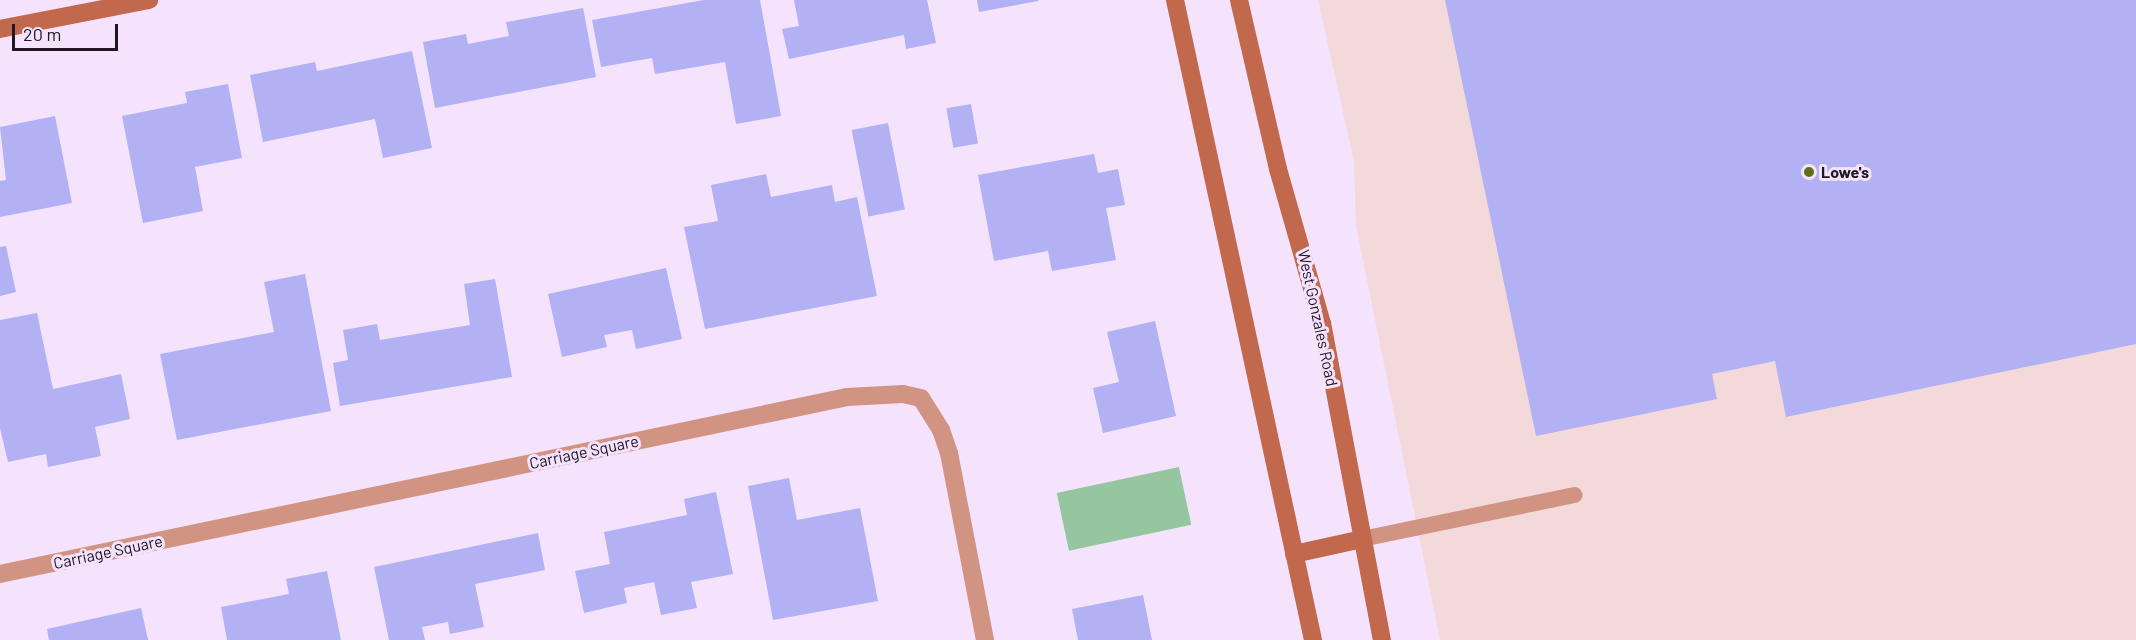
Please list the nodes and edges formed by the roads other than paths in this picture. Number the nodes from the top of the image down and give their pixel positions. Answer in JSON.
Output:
{"nodes":[{"id":1,"x":148,"y":0,"type":"edge"},
{"id":2,"x":1175,"y":0,"type":"edge"},
{"id":3,"x":1239,"y":0,"type":"edge"},
{"id":4,"x":0,"y":29,"type":"edge"},
{"id":5,"x":1574,"y":495,"type":"dead end"},
{"id":6,"x":1362,"y":538,"type":"junction"},
{"id":7,"x":1294,"y":554,"type":"junction"},
{"id":8,"x":0,"y":574,"type":"edge"},
{"id":9,"x":985,"y":640,"type":"edge"},
{"id":10,"x":1313,"y":640,"type":"edge"},
{"id":11,"x":1382,"y":640,"type":"edge"}],
"edges":[{"from":1,"to":4,"type":"main road"},
{"from":2,"to":7,"type":"main road"},
{"from":3,"to":6,"type":"main road","name":"West Gonzales Road"},
{"from":5,"to":6,"type":"lane"},
{"from":6,"to":7,"type":"main road"},
{"from":6,"to":11,"type":"main road","name":"West Gonzales Road"},
{"from":7,"to":10,"type":"main road"},
{"from":8,"to":9,"type":"street","name":"Carriage Square"}]}
